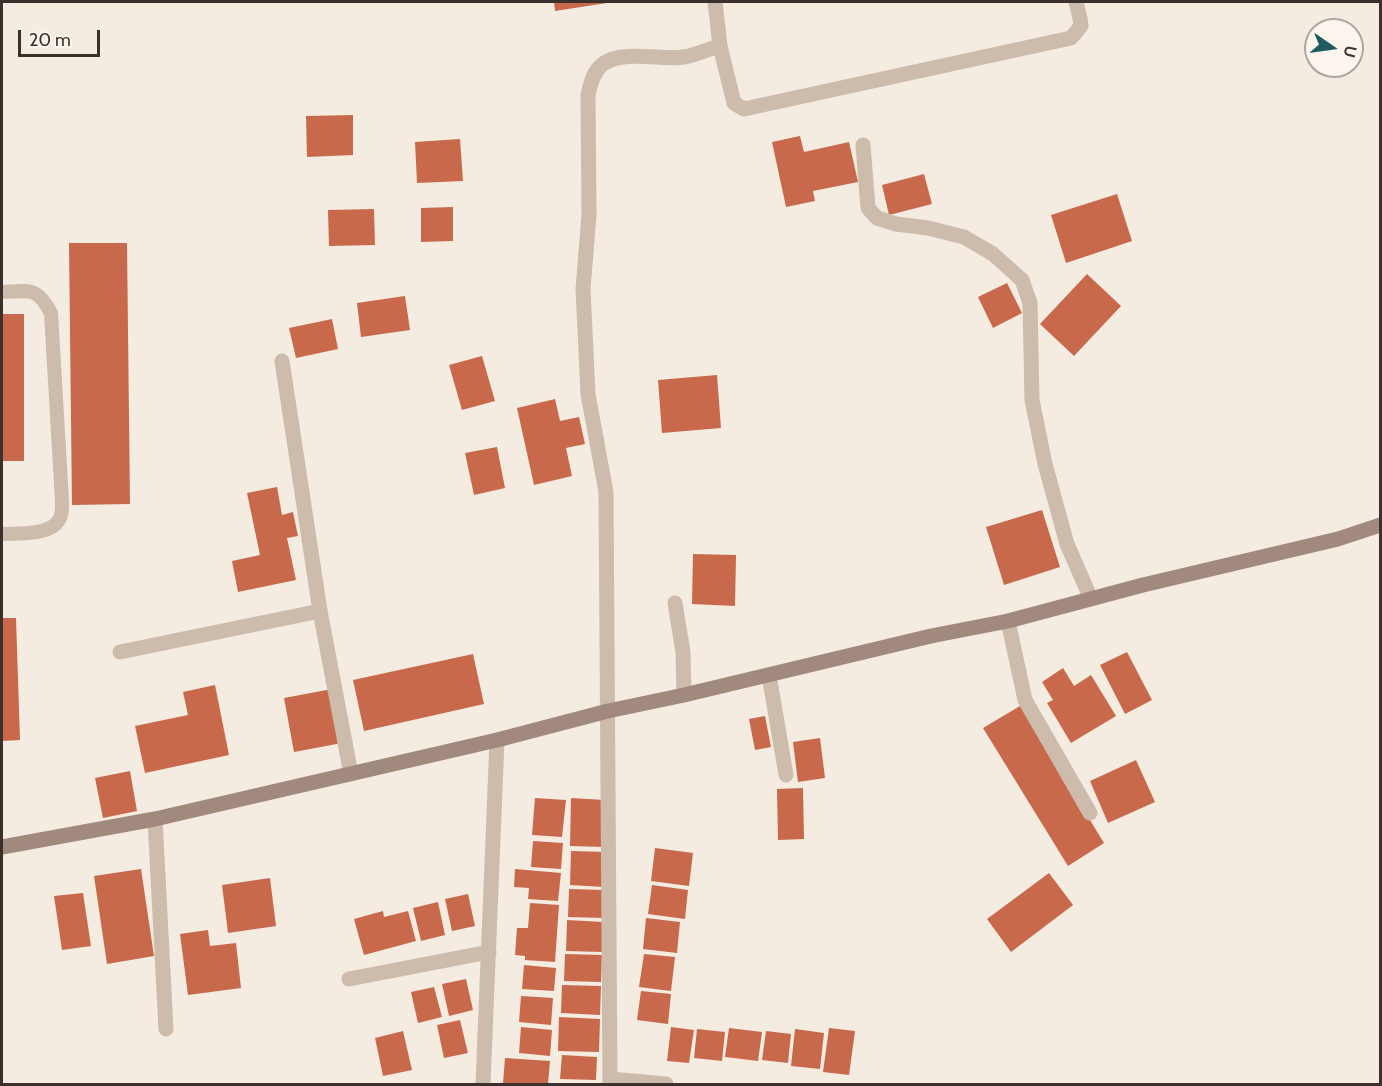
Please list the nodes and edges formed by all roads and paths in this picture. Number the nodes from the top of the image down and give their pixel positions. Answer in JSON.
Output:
{"nodes":[{"id":1,"x":715,"y":2,"type":"edge"},
{"id":2,"x":1076,"y":2,"type":"edge"},
{"id":3,"x":720,"y":46,"type":"junction"},
{"id":4,"x":863,"y":145,"type":"dead end"},
{"id":5,"x":2,"y":292,"type":"edge"},
{"id":6,"x":282,"y":361,"type":"dead end"},
{"id":7,"x":1380,"y":525,"type":"edge"},
{"id":8,"x":2,"y":534,"type":"edge"},
{"id":9,"x":1091,"y":599,"type":"junction"},
{"id":10,"x":675,"y":603,"type":"dead end"},
{"id":11,"x":320,"y":611,"type":"junction"},
{"id":12,"x":1008,"y":621,"type":"junction"},
{"id":13,"x":120,"y":652,"type":"dead end"},
{"id":14,"x":769,"y":675,"type":"junction"},
{"id":15,"x":684,"y":695,"type":"junction"},
{"id":16,"x":608,"y":711,"type":"junction"},
{"id":17,"x":497,"y":740,"type":"junction"},
{"id":18,"x":351,"y":774,"type":"junction"},
{"id":19,"x":786,"y":776,"type":"dead end"},
{"id":20,"x":1090,"y":813,"type":"dead end"},
{"id":21,"x":155,"y":819,"type":"junction"},
{"id":22,"x":2,"y":847,"type":"edge"},
{"id":23,"x":489,"y":952,"type":"junction"},
{"id":24,"x":349,"y":980,"type":"dead end"},
{"id":25,"x":166,"y":1029,"type":"dead end"},
{"id":26,"x":610,"y":1082,"type":"edge"},
{"id":27,"x":482,"y":1084,"type":"edge"},
{"id":28,"x":666,"y":1084,"type":"edge"}],
"edges":[{"from":1,"to":3,"type":"street"},
{"from":2,"to":3,"type":"street"},
{"from":3,"to":16,"type":"street"},
{"from":4,"to":9,"type":"street"},
{"from":5,"to":8,"type":"lane"},
{"from":6,"to":11,"type":"street"},
{"from":7,"to":9,"type":"street"},
{"from":9,"to":12,"type":"street"},
{"from":10,"to":15,"type":"street"},
{"from":11,"to":13,"type":"street"},
{"from":11,"to":18,"type":"street"},
{"from":12,"to":14,"type":"street"},
{"from":12,"to":20,"type":"street"},
{"from":14,"to":15,"type":"street"},
{"from":14,"to":19,"type":"street"},
{"from":15,"to":16,"type":"street"},
{"from":16,"to":17,"type":"street"},
{"from":16,"to":26,"type":"street"},
{"from":17,"to":18,"type":"street"},
{"from":17,"to":23,"type":"street"},
{"from":18,"to":21,"type":"street"},
{"from":21,"to":22,"type":"street"},
{"from":21,"to":25,"type":"street"},
{"from":23,"to":24,"type":"street"},
{"from":23,"to":27,"type":"street"},
{"from":26,"to":28,"type":"street"}]}
